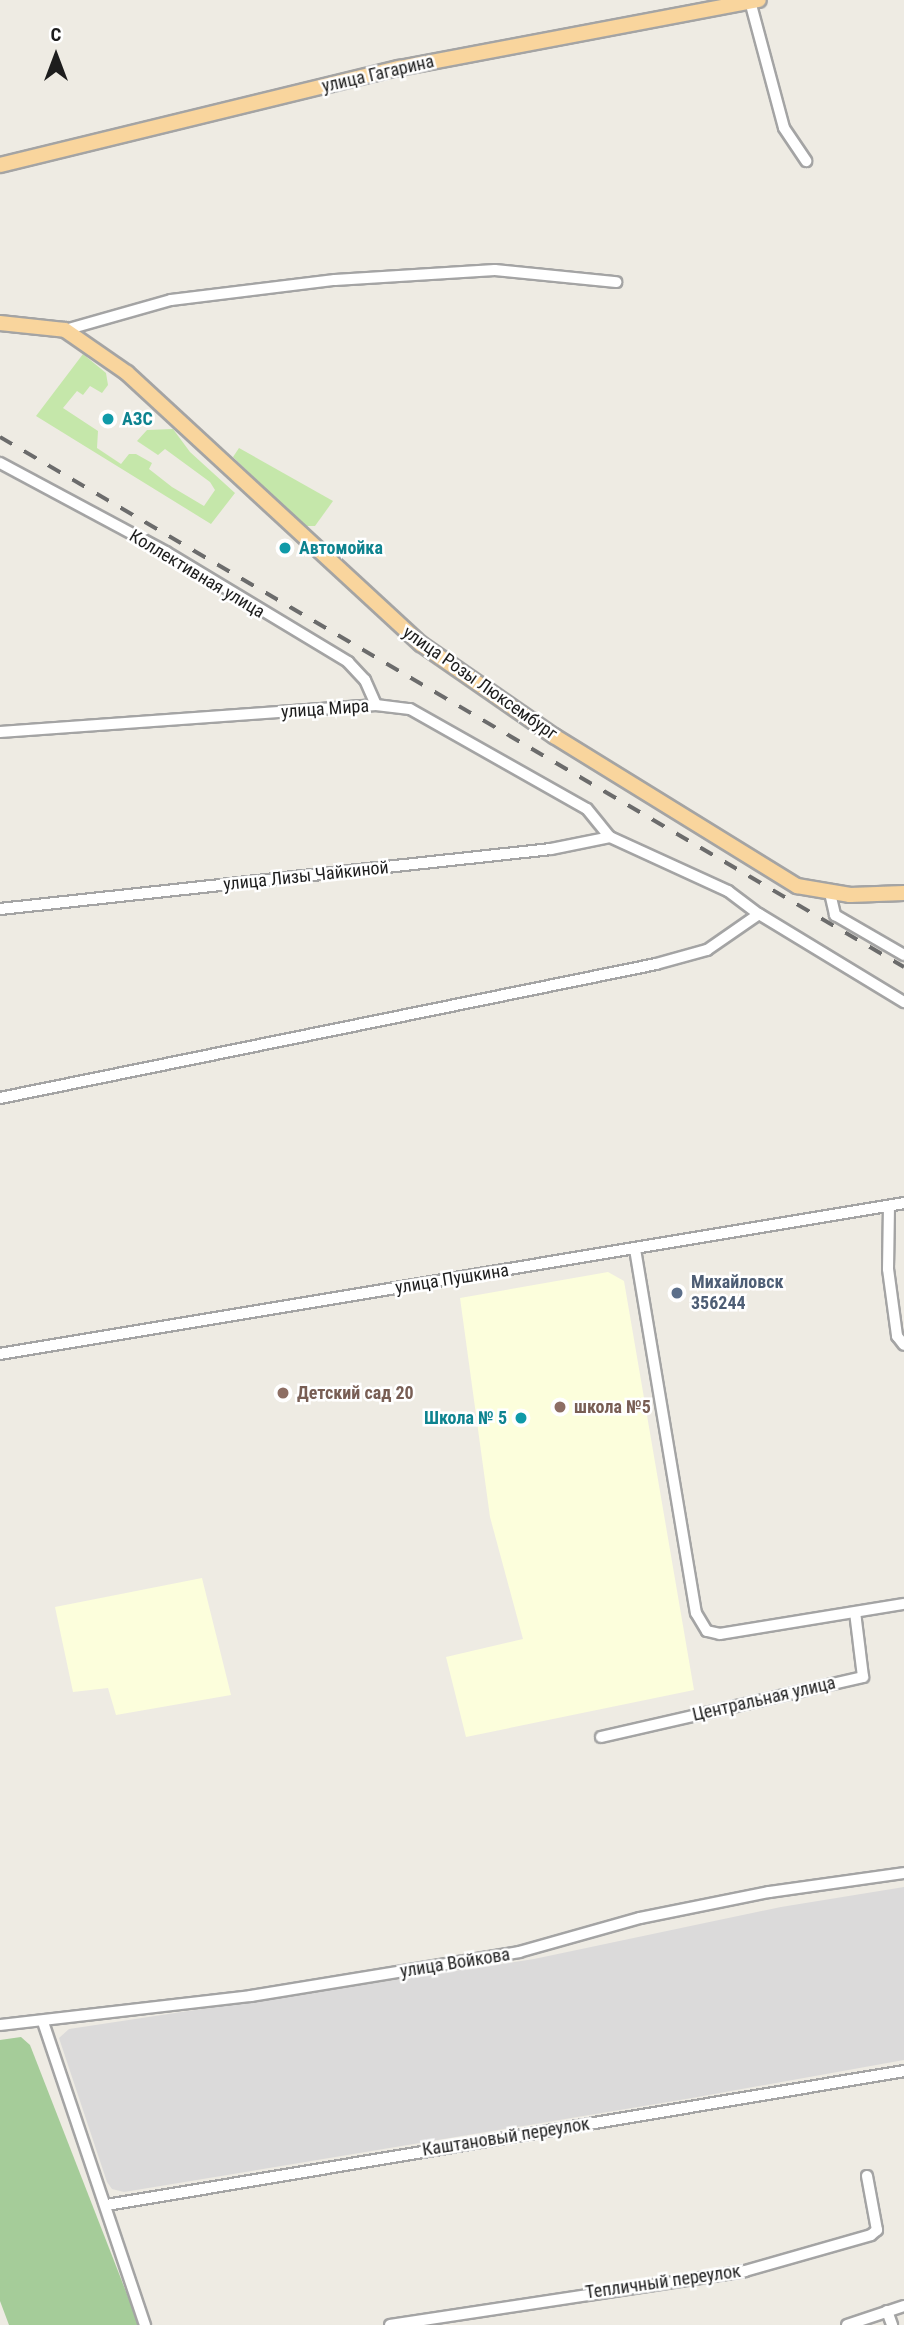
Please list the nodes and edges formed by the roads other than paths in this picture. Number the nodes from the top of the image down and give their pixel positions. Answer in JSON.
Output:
{"nodes":[{"id":1,"x":755,"y":1,"type":"edge"},
{"id":2,"x":806,"y":160,"type":"dead end"},
{"id":3,"x":0,"y":165,"type":"edge"},
{"id":4,"x":616,"y":282,"type":"dead end"},
{"id":5,"x":0,"y":323,"type":"edge"},
{"id":6,"x":65,"y":330,"type":"junction"},
{"id":7,"x":0,"y":463,"type":"edge"},
{"id":8,"x":376,"y":705,"type":"junction"},
{"id":9,"x":0,"y":732,"type":"edge"},
{"id":10,"x":610,"y":837,"type":"junction"},
{"id":11,"x":830,"y":893,"type":"junction"},
{"id":12,"x":904,"y":893,"type":"edge"},
{"id":13,"x":0,"y":909,"type":"edge"},
{"id":14,"x":759,"y":915,"type":"junction"},
{"id":15,"x":904,"y":955,"type":"edge"},
{"id":16,"x":904,"y":1002,"type":"edge"},
{"id":17,"x":0,"y":1098,"type":"edge"},
{"id":18,"x":904,"y":1203,"type":"edge"},
{"id":19,"x":889,"y":1206,"type":"junction"},
{"id":20,"x":635,"y":1249,"type":"junction"},
{"id":21,"x":904,"y":1345,"type":"edge"},
{"id":22,"x":0,"y":1354,"type":"edge"},
{"id":23,"x":904,"y":1604,"type":"edge"},
{"id":24,"x":855,"y":1612,"type":"junction"},
{"id":25,"x":601,"y":1737,"type":"dead end"},
{"id":26,"x":904,"y":1873,"type":"edge"},
{"id":27,"x":43,"y":2022,"type":"junction"},
{"id":28,"x":0,"y":2025,"type":"edge"},
{"id":29,"x":904,"y":2071,"type":"edge"},
{"id":30,"x":867,"y":2176,"type":"dead end"},
{"id":31,"x":107,"y":2205,"type":"junction"},
{"id":32,"x":904,"y":2306,"type":"edge"},
{"id":33,"x":887,"y":2311,"type":"junction"},
{"id":34,"x":145,"y":2325,"type":"edge"},
{"id":35,"x":390,"y":2325,"type":"edge"},
{"id":36,"x":847,"y":2325,"type":"edge"},
{"id":37,"x":892,"y":2325,"type":"edge"}],
"edges":[{"from":1,"to":2,"type":"street"},
{"from":1,"to":3,"type":"main road","name":"улица Гагарина"},
{"from":4,"to":6,"type":"street"},
{"from":5,"to":6,"type":"main road","name":"улица Розы Люксембург"},
{"from":6,"to":11,"type":"main road","name":"улица Розы Люксембург"},
{"from":7,"to":8,"type":"street","name":"Коллективная улица"},
{"from":8,"to":9,"type":"street","name":"улица Мира"},
{"from":8,"to":10,"type":"street","name":"улица Мира"},
{"from":10,"to":13,"type":"street","name":"улица Лизы Чайкиной"},
{"from":10,"to":14,"type":"street"},
{"from":11,"to":12,"type":"main road","name":"улица Розы Люксембург"},
{"from":11,"to":15,"type":"street"},
{"from":14,"to":16,"type":"street"},
{"from":14,"to":17,"type":"street"},
{"from":18,"to":19,"type":"street","name":"улица Пушкина"},
{"from":19,"to":20,"type":"street","name":"улица Пушкина"},
{"from":19,"to":21,"type":"street"},
{"from":20,"to":22,"type":"street","name":"улица Пушкина"},
{"from":20,"to":24,"type":"street"},
{"from":23,"to":24,"type":"street"},
{"from":24,"to":25,"type":"street","name":"Центральная улица"},
{"from":26,"to":27,"type":"street","name":"улица Войкова"},
{"from":27,"to":28,"type":"street","name":"улица Войкова"},
{"from":27,"to":31,"type":"street"},
{"from":29,"to":31,"type":"street","name":"Каштановый переулок"},
{"from":30,"to":35,"type":"street","name":"Тепличный переулок"},
{"from":31,"to":34,"type":"street"},
{"from":32,"to":33,"type":"street"},
{"from":33,"to":36,"type":"street"},
{"from":33,"to":37,"type":"street"}]}
